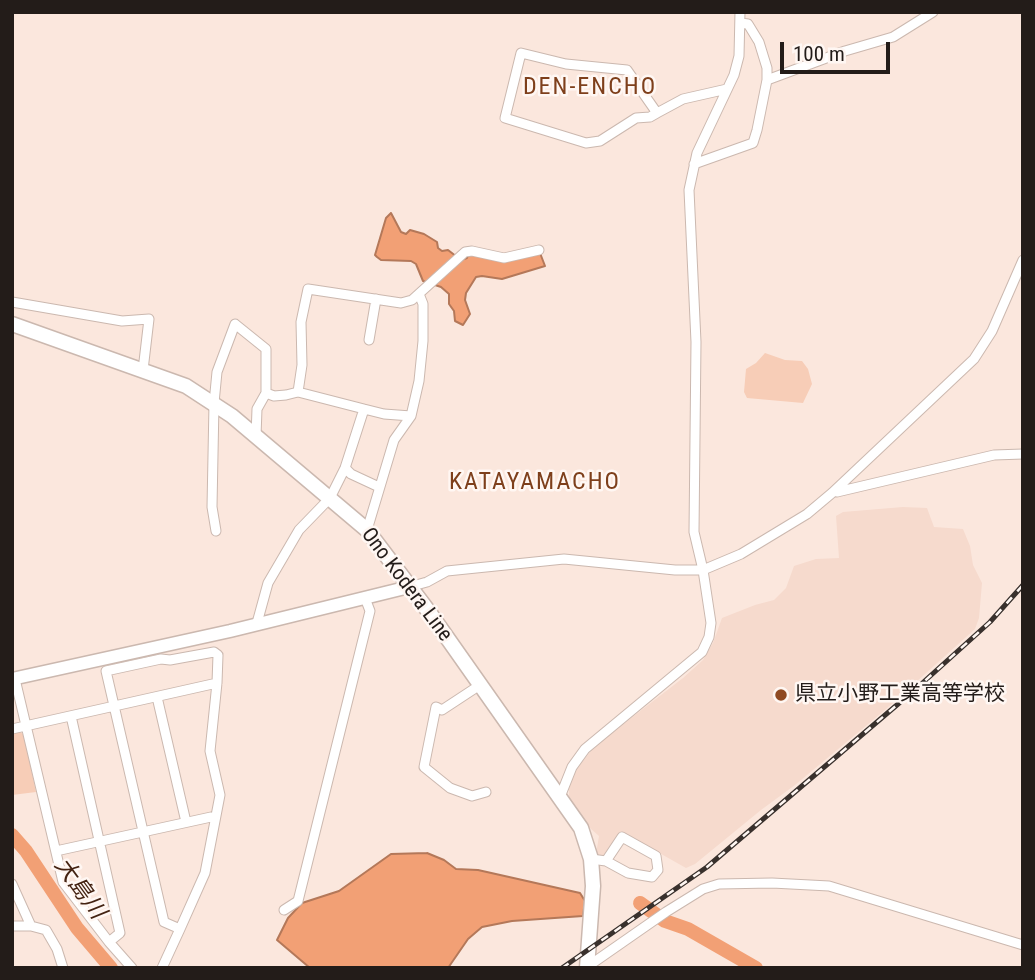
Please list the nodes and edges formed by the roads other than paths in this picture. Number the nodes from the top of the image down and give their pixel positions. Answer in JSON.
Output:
{"nodes":[{"id":1,"x":933,"y":12,"type":"edge"},
{"id":2,"x":740,"y":17,"type":"edge"},
{"id":3,"x":767,"y":80,"type":"junction"},
{"id":4,"x":727,"y":89,"type":"junction"},
{"id":5,"x":657,"y":113,"type":"junction"},
{"id":6,"x":694,"y":163,"type":"junction"},
{"id":7,"x":539,"y":250,"type":"dead end"},
{"id":8,"x":1023,"y":260,"type":"edge"},
{"id":9,"x":422,"y":291,"type":"junction"},
{"id":10,"x":376,"y":299,"type":"junction"},
{"id":11,"x":12,"y":302,"type":"edge"},
{"id":12,"x":12,"y":324,"type":"edge"},
{"id":13,"x":369,"y":340,"type":"dead end"},
{"id":14,"x":143,"y":370,"type":"junction"},
{"id":15,"x":298,"y":392,"type":"junction"},
{"id":16,"x":265,"y":393,"type":"junction"},
{"id":17,"x":214,"y":403,"type":"junction"},
{"id":18,"x":364,"y":408,"type":"junction"},
{"id":19,"x":411,"y":416,"type":"junction"},
{"id":20,"x":256,"y":436,"type":"junction"},
{"id":21,"x":1023,"y":454,"type":"edge"},
{"id":22,"x":345,"y":468,"type":"junction"},
{"id":23,"x":379,"y":487,"type":"junction"},
{"id":24,"x":832,"y":493,"type":"junction"},
{"id":25,"x":330,"y":498,"type":"junction"},
{"id":26,"x":367,"y":530,"type":"junction"},
{"id":27,"x":216,"y":531,"type":"dead end"},
{"id":28,"x":703,"y":570,"type":"junction"},
{"id":29,"x":410,"y":587,"type":"junction"},
{"id":30,"x":365,"y":598,"type":"junction"},
{"id":31,"x":257,"y":623,"type":"junction"},
{"id":32,"x":13,"y":679,"type":"edge"},
{"id":33,"x":217,"y":684,"type":"junction"},
{"id":34,"x":480,"y":685,"type":"junction"},
{"id":35,"x":158,"y":697,"type":"junction"},
{"id":36,"x":114,"y":706,"type":"junction"},
{"id":37,"x":71,"y":716,"type":"junction"},
{"id":38,"x":26,"y":726,"type":"junction"},
{"id":39,"x":12,"y":729,"type":"edge"},
{"id":40,"x":486,"y":792,"type":"dead end"},
{"id":41,"x":560,"y":797,"type":"junction"},
{"id":42,"x":215,"y":818,"type":"junction"},
{"id":43,"x":186,"y":822,"type":"junction"},
{"id":44,"x":143,"y":833,"type":"junction"},
{"id":45,"x":99,"y":842,"type":"junction"},
{"id":46,"x":56,"y":851,"type":"junction"},
{"id":47,"x":599,"y":860,"type":"junction"},
{"id":48,"x":12,"y":884,"type":"edge"},
{"id":49,"x":284,"y":910,"type":"dead end"},
{"id":50,"x":12,"y":926,"type":"edge"},
{"id":51,"x":31,"y":926,"type":"junction"},
{"id":52,"x":180,"y":929,"type":"junction"},
{"id":53,"x":109,"y":942,"type":"junction"},
{"id":54,"x":1023,"y":945,"type":"edge"},
{"id":55,"x":587,"y":967,"type":"edge"},
{"id":56,"x":63,"y":968,"type":"edge"},
{"id":57,"x":132,"y":968,"type":"edge"},
{"id":58,"x":162,"y":968,"type":"edge"}],
"edges":[{"from":1,"to":3,"type":"street"},
{"from":2,"to":3,"type":"street"},
{"from":2,"to":4,"type":"street"},
{"from":3,"to":6,"type":"street"},
{"from":4,"to":5,"type":"street"},
{"from":4,"to":6,"type":"street"},
{"from":5,"to":5,"type":"street"},
{"from":6,"to":28,"type":"street"},
{"from":7,"to":9,"type":"street"},
{"from":8,"to":24,"type":"street"},
{"from":9,"to":10,"type":"street"},
{"from":9,"to":19,"type":"street"},
{"from":10,"to":13,"type":"street"},
{"from":10,"to":15,"type":"street"},
{"from":11,"to":14,"type":"street"},
{"from":12,"to":14,"type":"main road","name":"Ono Kodera Line"},
{"from":14,"to":17,"type":"main road","name":"Ono Kodera Line"},
{"from":15,"to":16,"type":"street"},
{"from":15,"to":18,"type":"street"},
{"from":16,"to":17,"type":"street"},
{"from":16,"to":20,"type":"street"},
{"from":17,"to":20,"type":"main road","name":"Ono Kodera Line"},
{"from":17,"to":27,"type":"street"},
{"from":18,"to":19,"type":"street"},
{"from":18,"to":22,"type":"street"},
{"from":19,"to":23,"type":"street"},
{"from":20,"to":25,"type":"main road","name":"Ono Kodera Line"},
{"from":21,"to":24,"type":"street"},
{"from":22,"to":23,"type":"street"},
{"from":22,"to":25,"type":"street"},
{"from":23,"to":26,"type":"street"},
{"from":24,"to":28,"type":"street"},
{"from":25,"to":26,"type":"main road","name":"Ono Kodera Line"},
{"from":25,"to":31,"type":"street"},
{"from":26,"to":29,"type":"main road","name":"Ono Kodera Line"},
{"from":28,"to":29,"type":"street"},
{"from":28,"to":41,"type":"street"},
{"from":29,"to":30,"type":"street"},
{"from":29,"to":34,"type":"main road","name":"Ono Kodera Line"},
{"from":30,"to":31,"type":"street"},
{"from":30,"to":49,"type":"street"},
{"from":31,"to":32,"type":"street"},
{"from":32,"to":38,"type":"street"},
{"from":33,"to":35,"type":"street"},
{"from":33,"to":36,"type":"street"},
{"from":33,"to":42,"type":"street"},
{"from":34,"to":40,"type":"street"},
{"from":34,"to":41,"type":"main road","name":"Ono Kodera Line"},
{"from":35,"to":36,"type":"street"},
{"from":35,"to":43,"type":"street"},
{"from":36,"to":37,"type":"street"},
{"from":36,"to":44,"type":"street"},
{"from":37,"to":38,"type":"street"},
{"from":37,"to":45,"type":"street"},
{"from":38,"to":39,"type":"street"},
{"from":38,"to":46,"type":"street"},
{"from":41,"to":47,"type":"main road","name":"Ono Kodera Line"},
{"from":42,"to":43,"type":"street"},
{"from":42,"to":52,"type":"street"},
{"from":43,"to":44,"type":"street"},
{"from":44,"to":45,"type":"street"},
{"from":44,"to":52,"type":"street"},
{"from":45,"to":46,"type":"street"},
{"from":45,"to":53,"type":"street"},
{"from":46,"to":53,"type":"street"},
{"from":47,"to":47,"type":"street"},
{"from":47,"to":55,"type":"main road","name":"Ono Kodera Line"},
{"from":48,"to":51,"type":"street"},
{"from":50,"to":51,"type":"street"},
{"from":51,"to":56,"type":"street"},
{"from":52,"to":58,"type":"street"},
{"from":53,"to":57,"type":"street"},
{"from":54,"to":55,"type":"street"}]}
